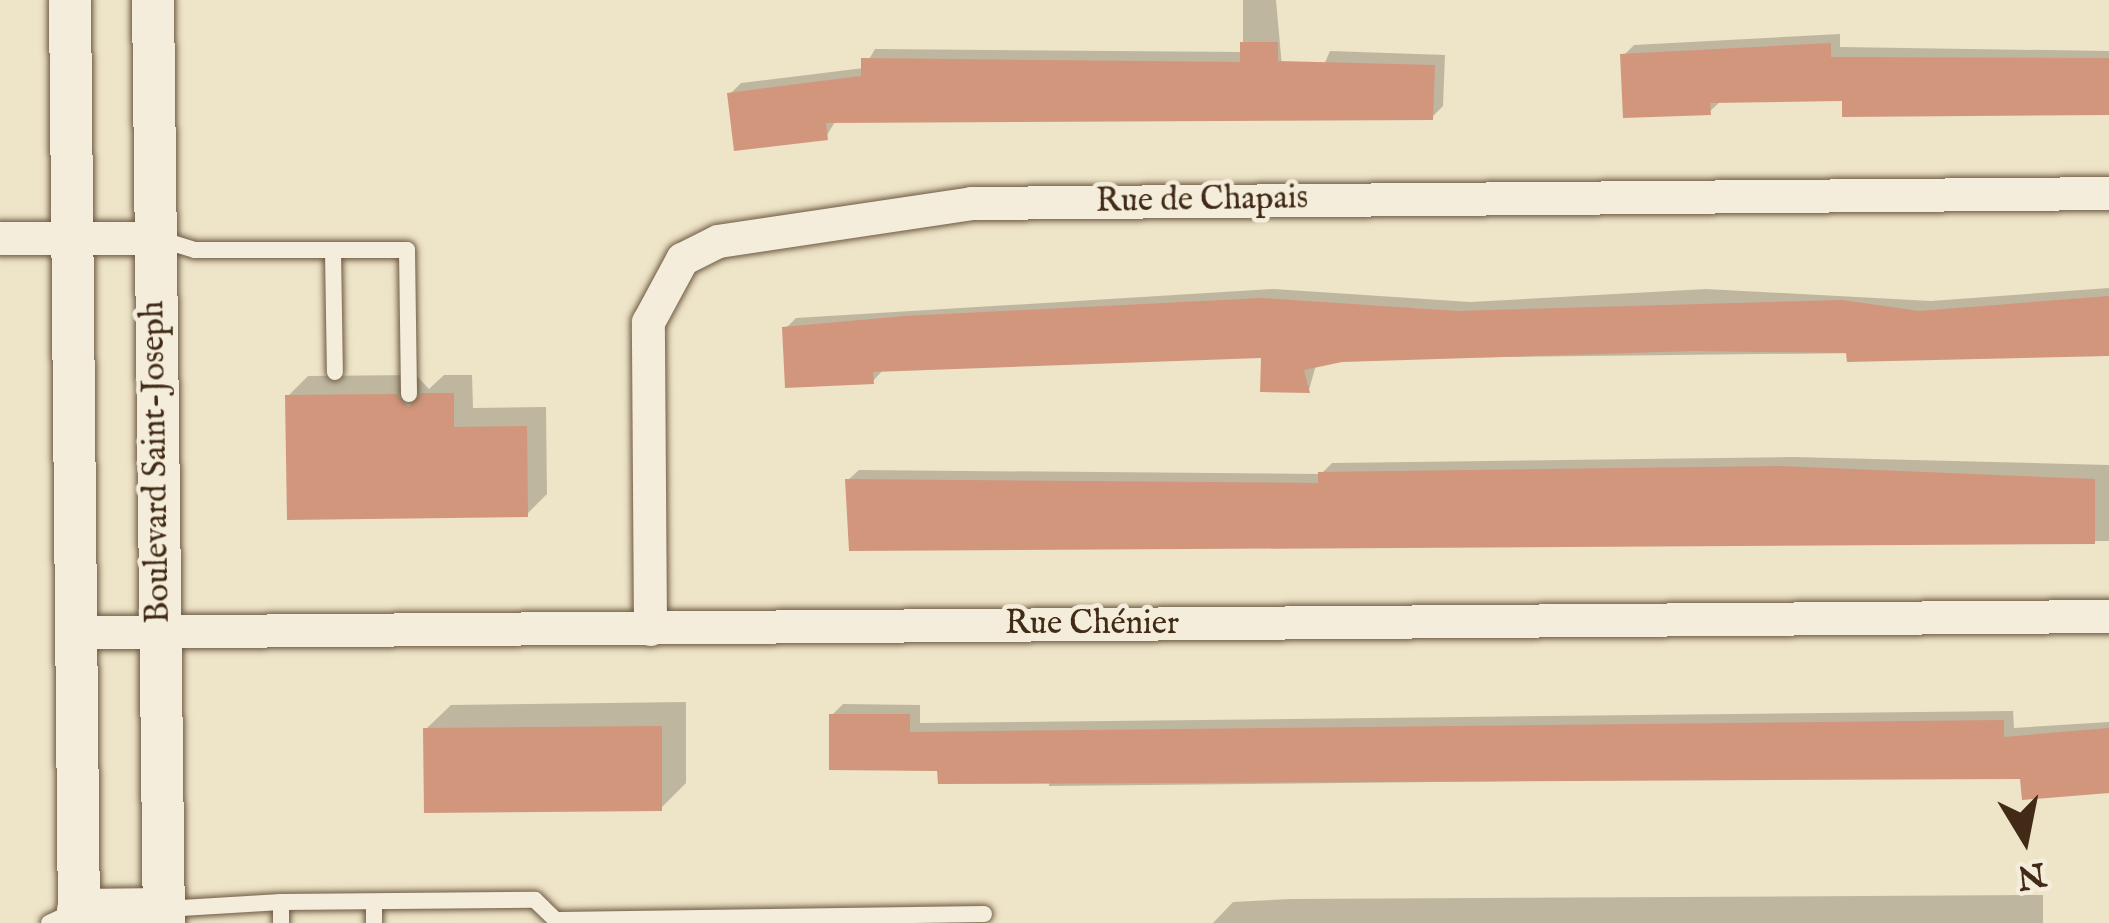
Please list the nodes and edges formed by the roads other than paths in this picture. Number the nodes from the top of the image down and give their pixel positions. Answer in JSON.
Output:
{"nodes":[{"id":1,"x":70,"y":0,"type":"edge"},
{"id":2,"x":153,"y":0,"type":"edge"},
{"id":3,"x":2109,"y":193,"type":"edge"},
{"id":4,"x":0,"y":238,"type":"edge"},
{"id":5,"x":73,"y":238,"type":"junction"},
{"id":6,"x":155,"y":238,"type":"junction"},
{"id":7,"x":333,"y":251,"type":"junction"},
{"id":8,"x":335,"y":372,"type":"dead end"},
{"id":9,"x":409,"y":394,"type":"dead end"},
{"id":10,"x":2109,"y":616,"type":"edge"},
{"id":11,"x":650,"y":628,"type":"junction"},
{"id":12,"x":159,"y":631,"type":"junction"},
{"id":13,"x":76,"y":632,"type":"junction"},
{"id":14,"x":280,"y":902,"type":"junction"},
{"id":15,"x":374,"y":902,"type":"junction"},
{"id":16,"x":983,"y":914,"type":"dead end"},
{"id":17,"x":164,"y":916,"type":"edge"},
{"id":18,"x":69,"y":919,"type":"edge"},
{"id":19,"x":890,"y":919,"type":"edge"},
{"id":20,"x":560,"y":922,"type":"edge"},
{"id":21,"x":281,"y":923,"type":"edge"},
{"id":22,"x":374,"y":923,"type":"edge"}],
"edges":[{"from":1,"to":5,"type":"street"},
{"from":2,"to":6,"type":"street","name":"Boulevard Saint-Joseph"},
{"from":3,"to":11,"type":"street","name":"Rue de Chapais"},
{"from":4,"to":5,"type":"street"},
{"from":5,"to":6,"type":"street"},
{"from":5,"to":13,"type":"street"},
{"from":6,"to":7,"type":"lane"},
{"from":6,"to":12,"type":"street","name":"Boulevard Saint-Joseph"},
{"from":7,"to":8,"type":"lane"},
{"from":7,"to":9,"type":"lane"},
{"from":10,"to":11,"type":"street","name":"Rue Chénier"},
{"from":11,"to":12,"type":"street","name":"Rue Chénier"},
{"from":12,"to":13,"type":"street","name":"Rue Chénier"},
{"from":12,"to":17,"type":"street","name":"Boulevard Saint-Joseph"},
{"from":13,"to":18,"type":"street"},
{"from":14,"to":15,"type":"lane"},
{"from":14,"to":17,"type":"lane"},
{"from":14,"to":21,"type":"lane"},
{"from":15,"to":20,"type":"lane"},
{"from":15,"to":22,"type":"lane"},
{"from":16,"to":19,"type":"lane"},
{"from":17,"to":18,"type":"street"},
{"from":19,"to":20,"type":"lane"}]}
